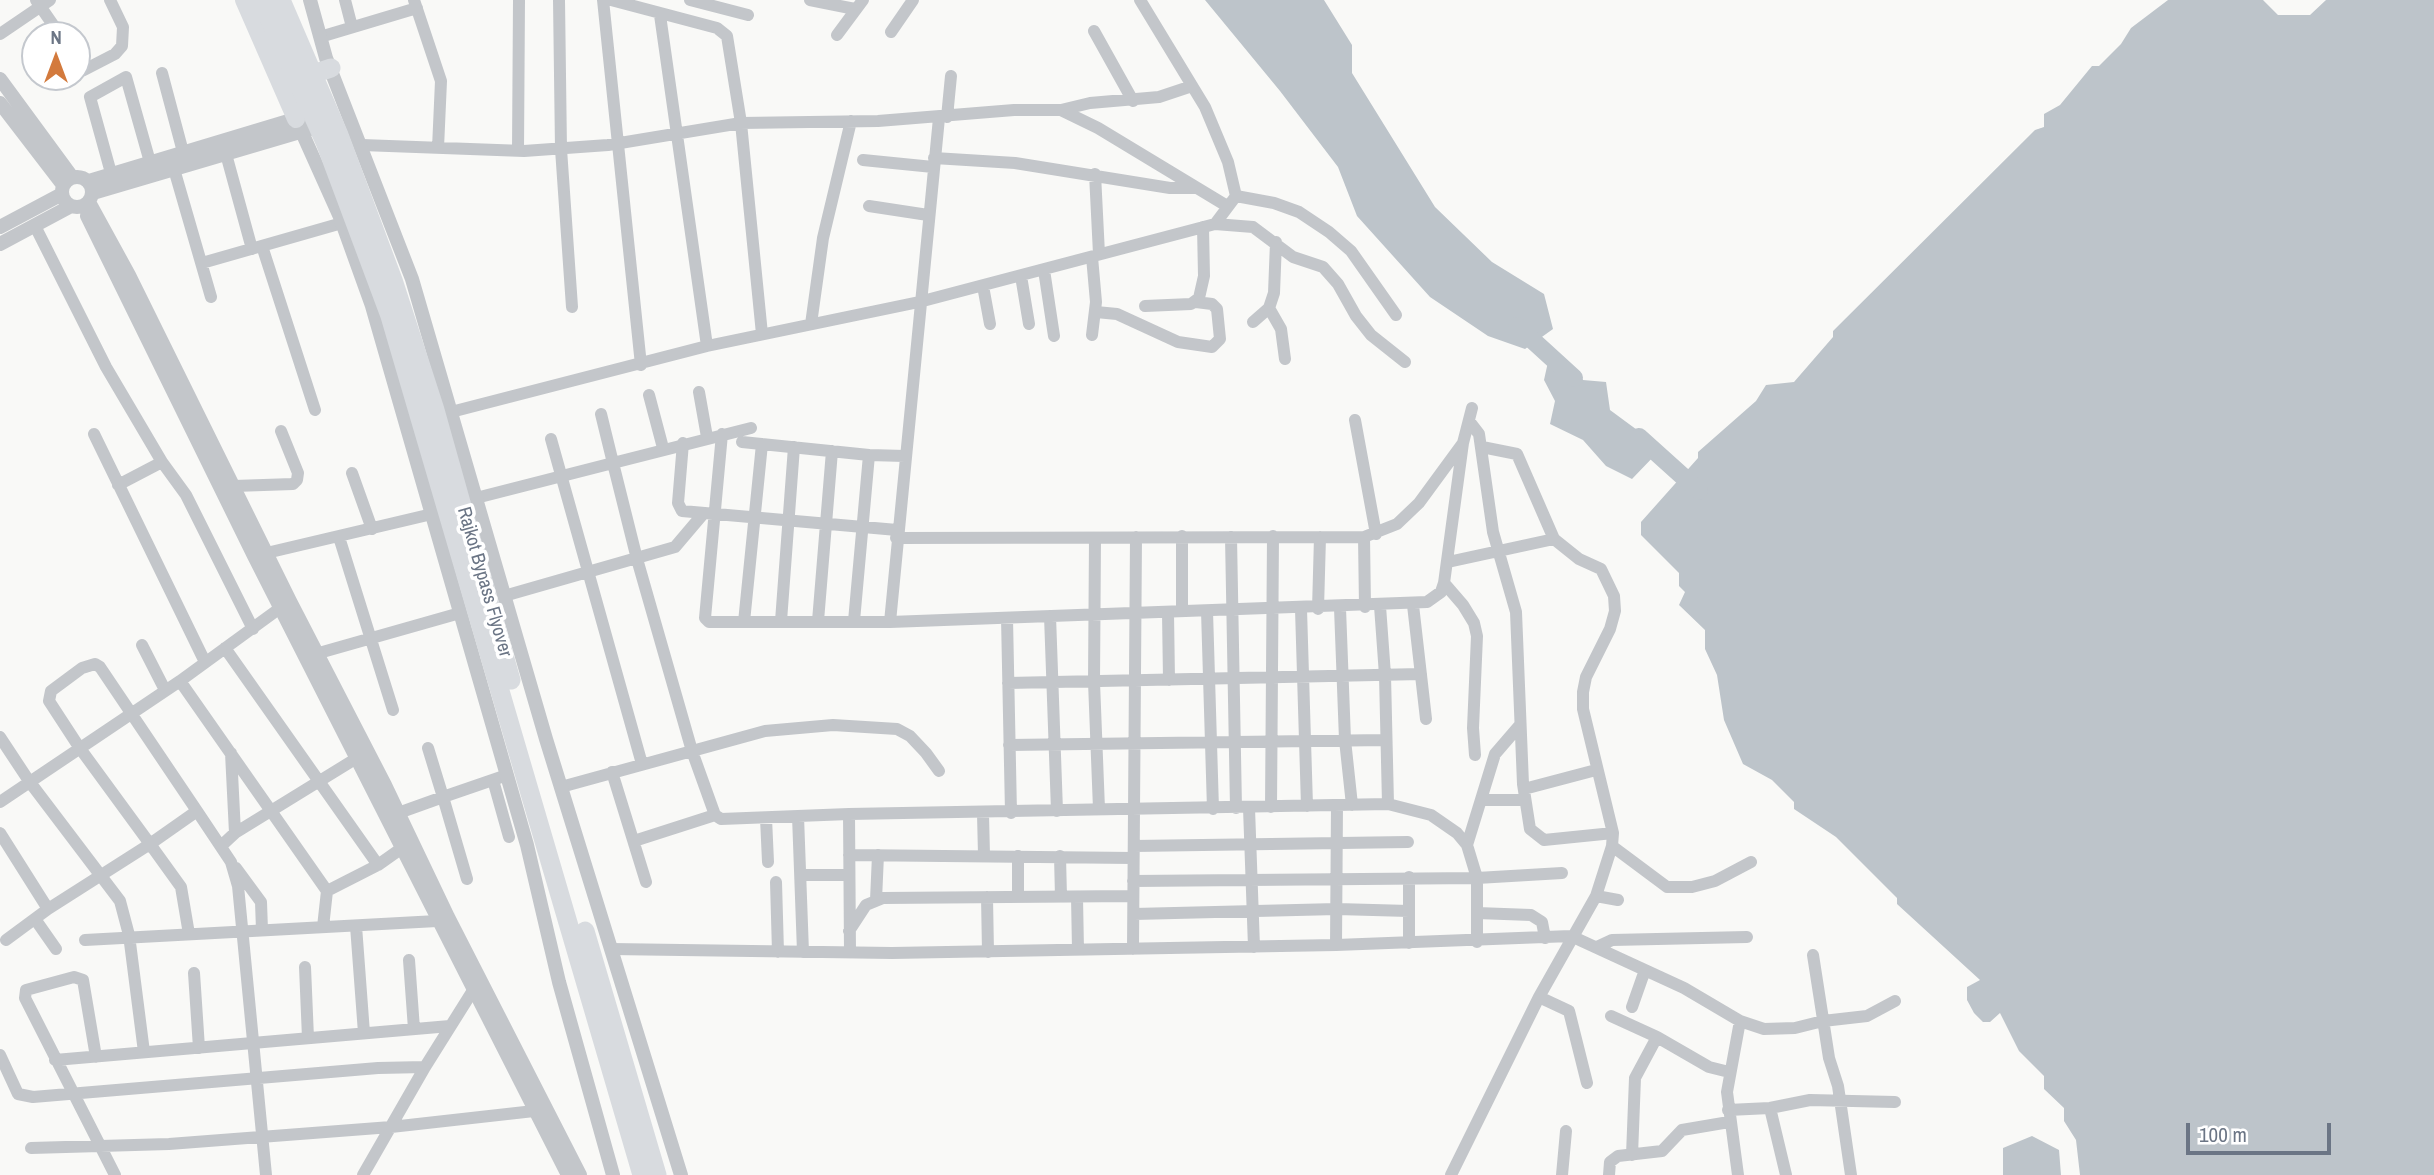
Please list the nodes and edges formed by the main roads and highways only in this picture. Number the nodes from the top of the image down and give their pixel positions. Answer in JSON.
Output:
{"nodes":[{"id":1,"x":244,"y":0,"type":"edge"},
{"id":2,"x":261,"y":0,"type":"edge"},
{"id":3,"x":281,"y":0,"type":"edge"},
{"id":4,"x":313,"y":73,"type":"junction"},
{"id":5,"x":307,"y":122,"type":"junction"},
{"id":6,"x":575,"y":920,"type":"junction"},
{"id":7,"x":642,"y":1175,"type":"edge"},
{"id":8,"x":657,"y":1175,"type":"edge"}],
"edges":[{"from":1,"to":5,"type":"main road"},
{"from":2,"to":4,"type":"highway","name":"Rajkot Bypass Flyover"},
{"from":3,"to":4,"type":"highway","name":"Rajkot Bypass Flyover"},
{"from":4,"to":5,"type":"highway","name":"Rajkot Bypass Flyover"},
{"from":4,"to":6,"type":"highway","name":"Rajkot Bypass Flyover"},
{"from":5,"to":6,"type":"highway","name":"Rajkot Bypass Flyover"},
{"from":6,"to":7,"type":"highway","name":"Rajkot Bypass Flyover"},
{"from":6,"to":8,"type":"highway","name":"Rajkot Bypass Flyover"}]}
